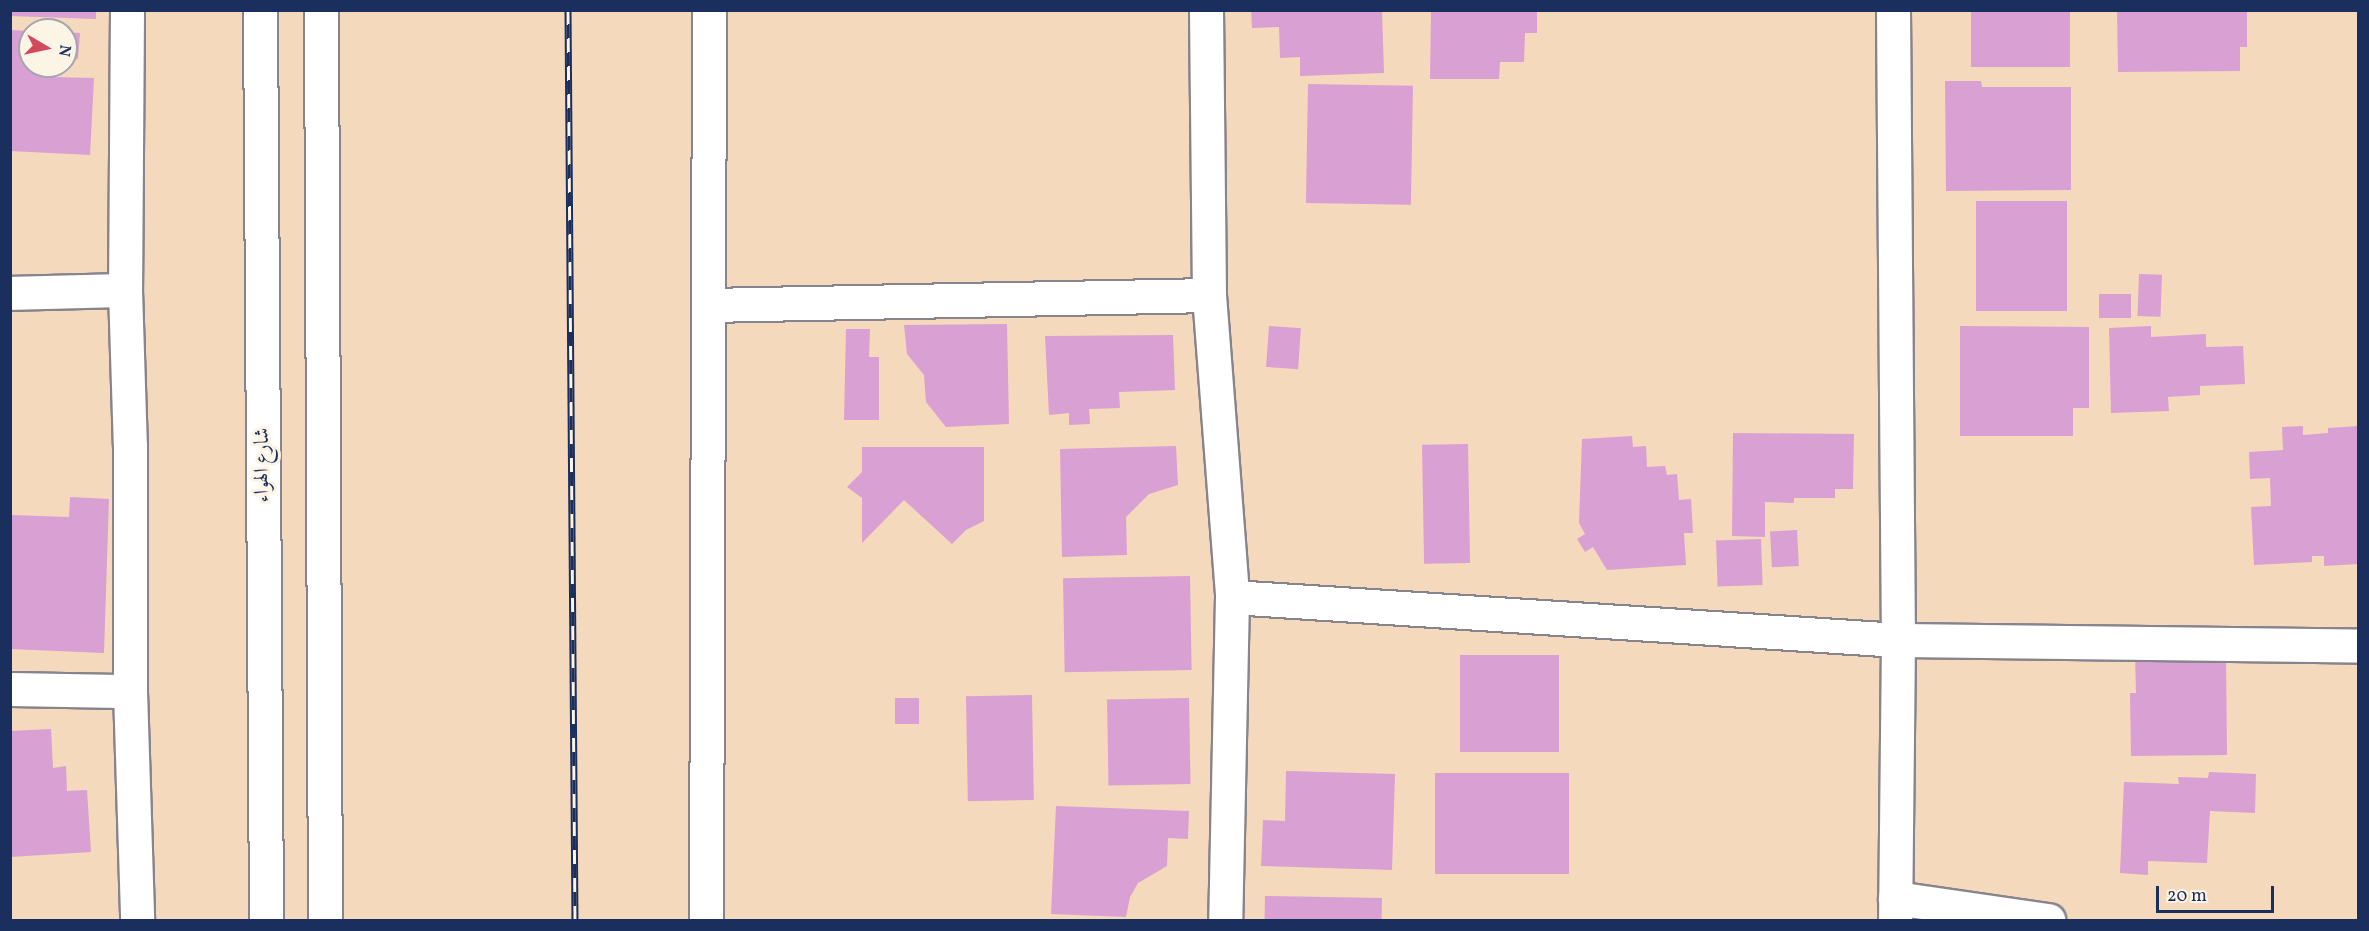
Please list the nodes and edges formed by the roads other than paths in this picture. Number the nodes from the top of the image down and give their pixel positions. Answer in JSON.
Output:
{"nodes":[{"id":1,"x":127,"y":10,"type":"edge"},
{"id":2,"x":260,"y":10,"type":"edge"},
{"id":3,"x":321,"y":10,"type":"edge"},
{"id":4,"x":709,"y":10,"type":"edge"},
{"id":5,"x":1206,"y":10,"type":"edge"},
{"id":6,"x":1893,"y":10,"type":"edge"},
{"id":7,"x":125,"y":290,"type":"junction"},
{"id":8,"x":10,"y":293,"type":"edge"},
{"id":9,"x":1209,"y":295,"type":"junction"},
{"id":10,"x":708,"y":305,"type":"junction"},
{"id":11,"x":1232,"y":597,"type":"junction"},
{"id":12,"x":1898,"y":640,"type":"junction"},
{"id":13,"x":2358,"y":646,"type":"edge"},
{"id":14,"x":10,"y":689,"type":"edge"},
{"id":15,"x":130,"y":691,"type":"junction"},
{"id":16,"x":1895,"y":909,"type":"edge"},
{"id":17,"x":137,"y":921,"type":"edge"},
{"id":18,"x":266,"y":921,"type":"edge"},
{"id":19,"x":325,"y":921,"type":"edge"},
{"id":20,"x":706,"y":921,"type":"edge"},
{"id":21,"x":1225,"y":921,"type":"edge"},
{"id":22,"x":2048,"y":921,"type":"edge"}],
"edges":[{"from":1,"to":7,"type":"main road"},
{"from":2,"to":18,"type":"main road","name":"شارع الهواء"},
{"from":3,"to":19,"type":"main road"},
{"from":4,"to":10,"type":"main road"},
{"from":5,"to":9,"type":"main road"},
{"from":6,"to":12,"type":"main road"},
{"from":7,"to":8,"type":"main road"},
{"from":7,"to":15,"type":"main road"},
{"from":9,"to":10,"type":"main road"},
{"from":9,"to":11,"type":"main road"},
{"from":10,"to":20,"type":"main road"},
{"from":11,"to":12,"type":"main road"},
{"from":11,"to":21,"type":"main road"},
{"from":12,"to":13,"type":"main road"},
{"from":12,"to":16,"type":"main road"},
{"from":14,"to":15,"type":"main road"},
{"from":15,"to":17,"type":"main road"},
{"from":16,"to":22,"type":"main road"}]}
